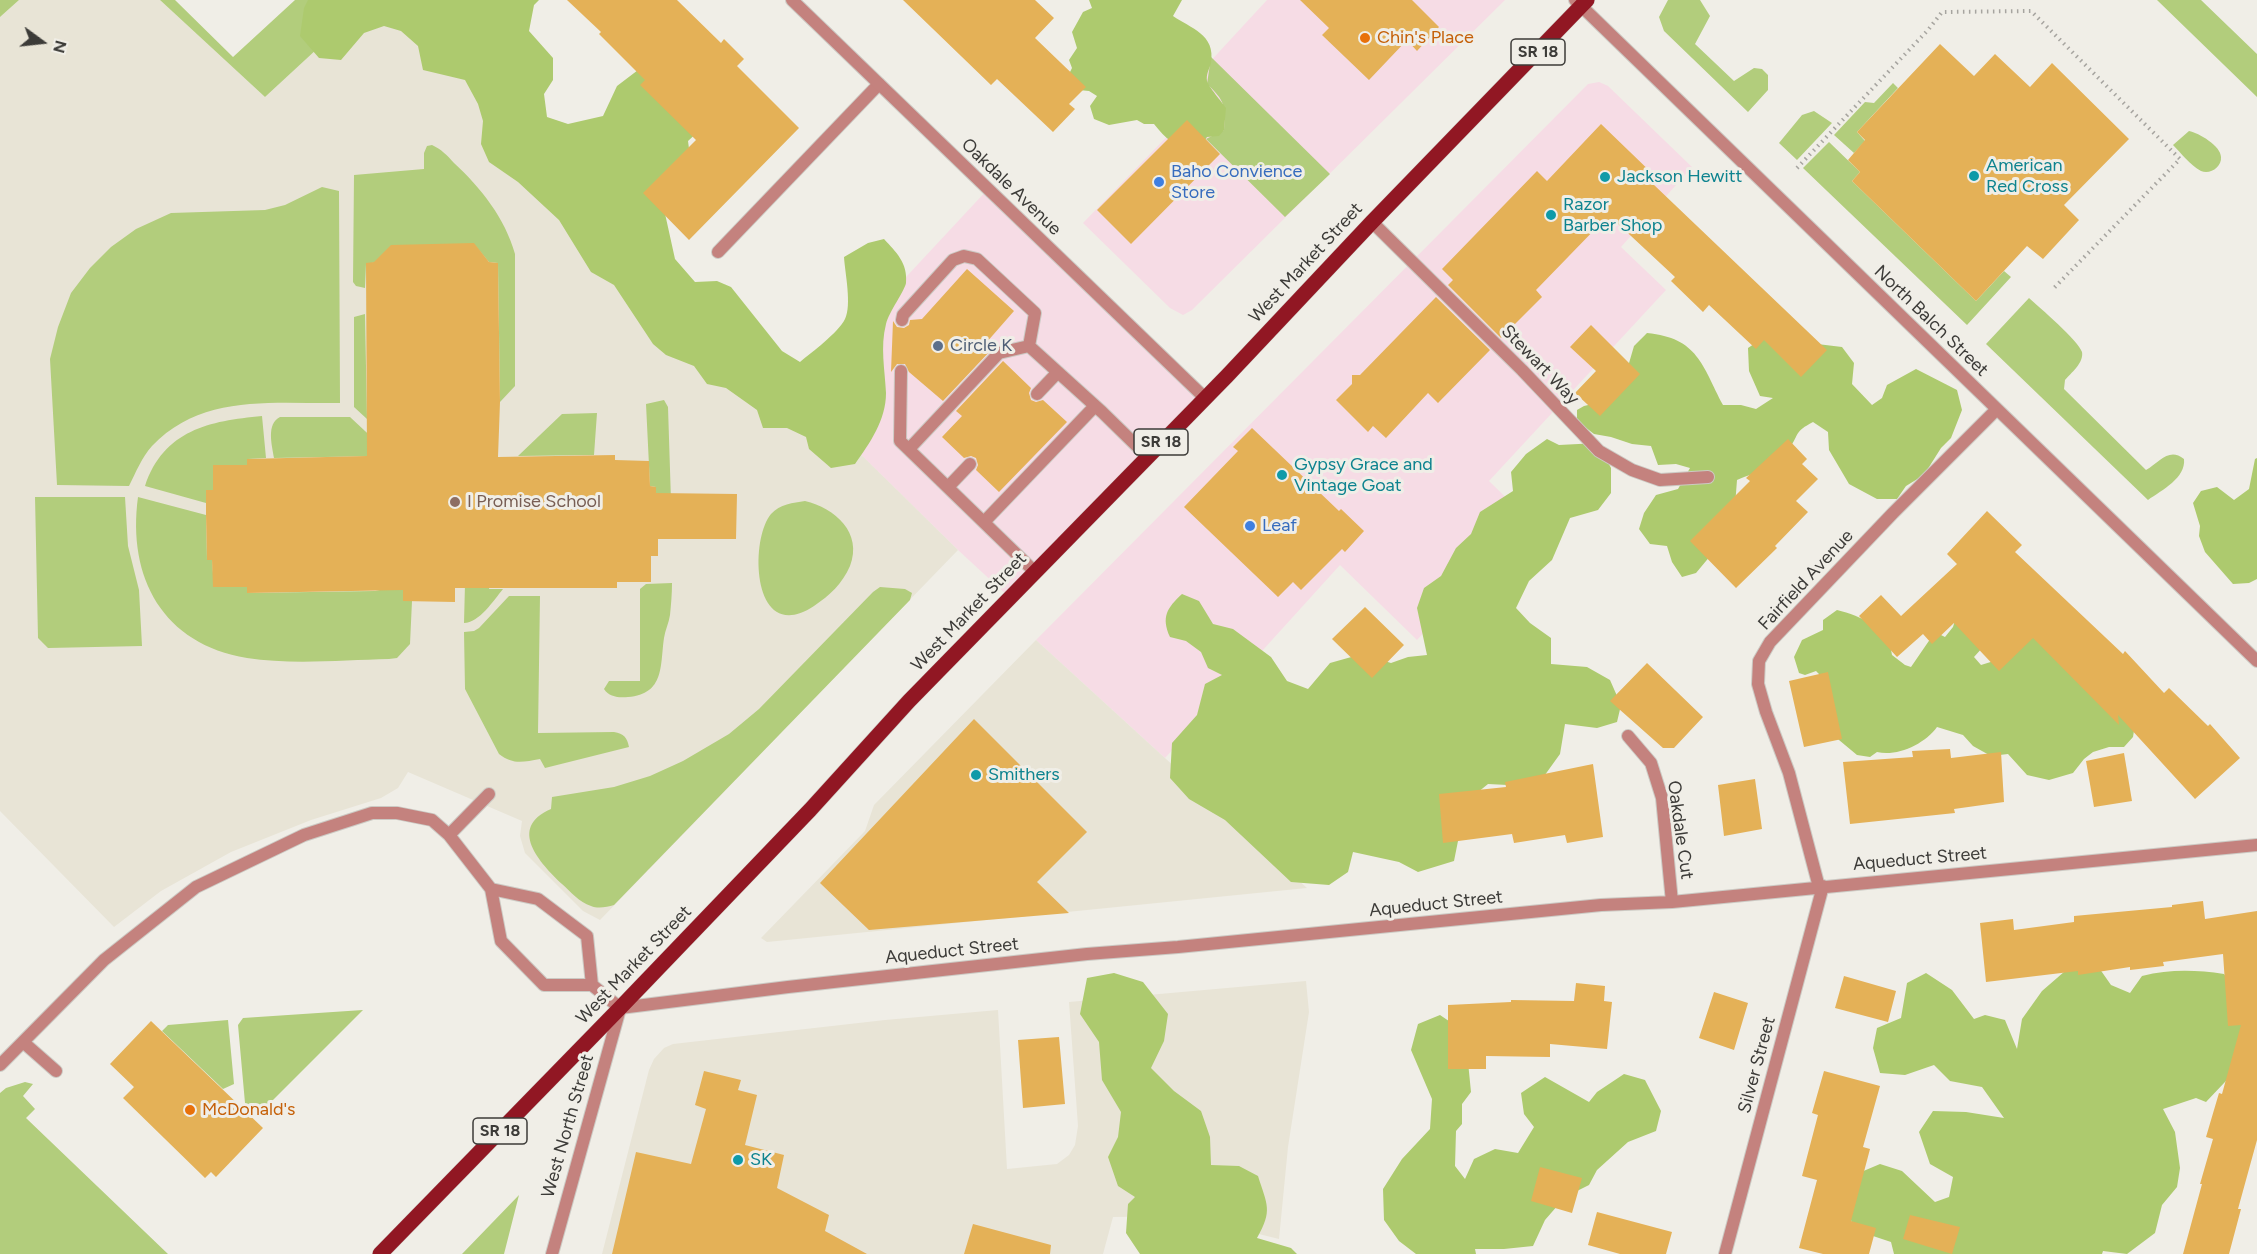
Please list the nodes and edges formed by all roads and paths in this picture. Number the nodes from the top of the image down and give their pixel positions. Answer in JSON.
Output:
{"nodes":[{"id":1,"x":792,"y":0,"type":"edge"},
{"id":2,"x":1581,"y":2,"type":"edge"},
{"id":3,"x":879,"y":84,"type":"junction"},
{"id":4,"x":1797,"y":168,"type":"dead end"},
{"id":5,"x":1372,"y":222,"type":"junction"},
{"id":6,"x":718,"y":252,"type":"dead end"},
{"id":7,"x":2052,"y":290,"type":"dead end"},
{"id":8,"x":902,"y":320,"type":"dead end"},
{"id":9,"x":1029,"y":346,"type":"junction"},
{"id":10,"x":901,"y":371,"type":"dead end"},
{"id":11,"x":1058,"y":372,"type":"junction"},
{"id":12,"x":1037,"y":394,"type":"dead end"},
{"id":13,"x":1205,"y":398,"type":"junction"},
{"id":14,"x":1095,"y":405,"type":"junction"},
{"id":15,"x":1996,"y":410,"type":"junction"},
{"id":16,"x":909,"y":449,"type":"junction"},
{"id":17,"x":1147,"y":456,"type":"junction"},
{"id":18,"x":970,"y":464,"type":"dead end"},
{"id":19,"x":1708,"y":477,"type":"dead end"},
{"id":20,"x":948,"y":487,"type":"junction"},
{"id":21,"x":984,"y":522,"type":"junction"},
{"id":22,"x":1035,"y":572,"type":"junction"},
{"id":23,"x":2257,"y":661,"type":"edge"},
{"id":24,"x":1628,"y":736,"type":"dead end"},
{"id":25,"x":489,"y":794,"type":"dead end"},
{"id":26,"x":449,"y":834,"type":"junction"},
{"id":27,"x":2257,"y":845,"type":"edge"},
{"id":28,"x":1821,"y":886,"type":"junction"},
{"id":29,"x":491,"y":889,"type":"junction"},
{"id":30,"x":1672,"y":902,"type":"junction"},
{"id":31,"x":592,"y":985,"type":"junction"},
{"id":32,"x":620,"y":1008,"type":"junction"},
{"id":33,"x":23,"y":1042,"type":"junction"},
{"id":34,"x":0,"y":1065,"type":"edge"},
{"id":35,"x":56,"y":1071,"type":"dead end"},
{"id":36,"x":380,"y":1254,"type":"edge"},
{"id":37,"x":552,"y":1254,"type":"edge"},
{"id":38,"x":1725,"y":1254,"type":"edge"}],
"edges":[{"from":1,"to":3,"type":"street","name":"Oakdale Avenue"},
{"from":2,"to":5,"type":"main road","name":"West Market Street","number":"SR 18"},
{"from":2,"to":15,"type":"street","name":"North Balch Street"},
{"from":3,"to":6,"type":"street"},
{"from":3,"to":13,"type":"street","name":"Oakdale Avenue"},
{"from":4,"to":7,"type":"path"},
{"from":5,"to":13,"type":"main road","name":"West Market Street","number":"SR 18"},
{"from":5,"to":19,"type":"street","name":"Stewart Way"},
{"from":8,"to":9,"type":"street"},
{"from":9,"to":11,"type":"street"},
{"from":9,"to":16,"type":"street"},
{"from":10,"to":16,"type":"street"},
{"from":11,"to":12,"type":"street"},
{"from":11,"to":14,"type":"street"},
{"from":13,"to":17,"type":"main road","name":"West Market Street","number":"SR 18"},
{"from":14,"to":17,"type":"street"},
{"from":14,"to":21,"type":"street"},
{"from":15,"to":23,"type":"street","name":"North Balch Street"},
{"from":15,"to":28,"type":"street","name":"Fairfield Avenue"},
{"from":16,"to":20,"type":"street"},
{"from":17,"to":22,"type":"main road","name":"West Market Street","number":"SR 18"},
{"from":18,"to":20,"type":"street"},
{"from":20,"to":21,"type":"street"},
{"from":21,"to":22,"type":"street"},
{"from":22,"to":32,"type":"main road","name":"West Market Street","number":"SR 18"},
{"from":24,"to":30,"type":"street","name":"Oakdale Cut"},
{"from":25,"to":26,"type":"street"},
{"from":26,"to":29,"type":"street"},
{"from":26,"to":33,"type":"street"},
{"from":27,"to":28,"type":"street","name":"Aqueduct Street"},
{"from":28,"to":30,"type":"street","name":"Aqueduct Street"},
{"from":28,"to":38,"type":"street","name":"Silver Street"},
{"from":29,"to":31,"type":"street"},
{"from":29,"to":31,"type":"street"},
{"from":30,"to":32,"type":"street","name":"Aqueduct Street"},
{"from":31,"to":32,"type":"street"},
{"from":32,"to":36,"type":"main road","name":"West Market Street","number":"SR 18"},
{"from":32,"to":37,"type":"street","name":"West North Street"},
{"from":33,"to":34,"type":"street"},
{"from":33,"to":35,"type":"street"}]}
